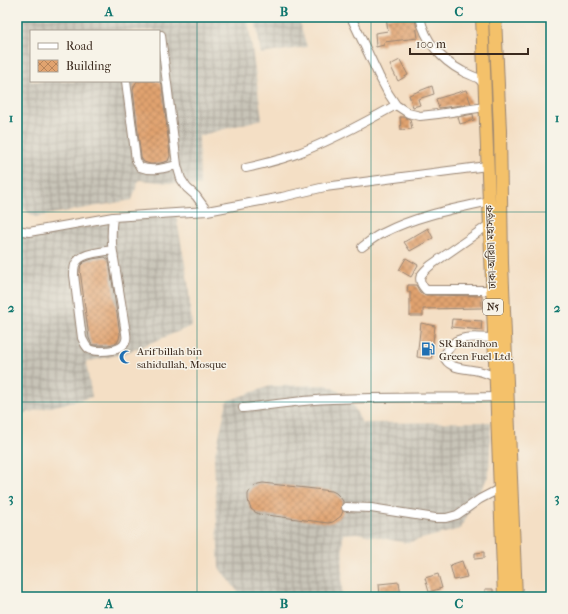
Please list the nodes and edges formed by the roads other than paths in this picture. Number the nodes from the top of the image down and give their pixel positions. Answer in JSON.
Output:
{"nodes":[{"id":1,"x":351,"y":17,"type":"edge"},
{"id":2,"x":420,"y":17,"type":"edge"},
{"id":3,"x":482,"y":17,"type":"edge"},
{"id":4,"x":495,"y":17,"type":"edge"},
{"id":5,"x":161,"y":35,"type":"dead end"},
{"id":6,"x":126,"y":82,"type":"edge"},
{"id":7,"x":485,"y":86,"type":"junction"},
{"id":8,"x":396,"y":105,"type":"junction"},
{"id":9,"x":486,"y":107,"type":"junction"},
{"id":10,"x":177,"y":165,"type":"junction"},
{"id":11,"x":487,"y":166,"type":"junction"},
{"id":12,"x":246,"y":168,"type":"dead end"},
{"id":13,"x":490,"y":201,"type":"junction"},
{"id":14,"x":206,"y":212,"type":"junction"},
{"id":15,"x":113,"y":217,"type":"junction"},
{"id":16,"x":490,"y":224,"type":"junction"},
{"id":17,"x":17,"y":230,"type":"edge"},
{"id":18,"x":362,"y":247,"type":"dead end"},
{"id":19,"x":112,"y":250,"type":"junction"},
{"id":20,"x":493,"y":290,"type":"junction"},
{"id":21,"x":495,"y":338,"type":"junction"},
{"id":22,"x":497,"y":378,"type":"junction"},
{"id":23,"x":497,"y":397,"type":"junction"},
{"id":24,"x":243,"y":408,"type":"dead end"},
{"id":25,"x":501,"y":488,"type":"junction"},
{"id":26,"x":346,"y":507,"type":"dead end"},
{"id":27,"x":504,"y":597,"type":"edge"},
{"id":28,"x":516,"y":597,"type":"edge"}],
"edges":[{"from":1,"to":8,"type":"street"},
{"from":2,"to":7,"type":"street"},
{"from":3,"to":7,"type":"highway","name":"ঢাকা-আরিচা মহাসড়ক","number":"N5"},
{"from":4,"to":28,"type":"highway","name":"ঢাকা-আরিচা মহাসড়ক","number":"N5"},
{"from":5,"to":10,"type":"street"},
{"from":6,"to":10,"type":"street"},
{"from":7,"to":9,"type":"highway","name":"ঢাকা-আরিচা মহাসড়ক","number":"N5"},
{"from":8,"to":9,"type":"street"},
{"from":8,"to":12,"type":"street"},
{"from":9,"to":11,"type":"highway","name":"ঢাকা-আরিচা মহাসড়ক","number":"N5"},
{"from":10,"to":14,"type":"street"},
{"from":11,"to":13,"type":"highway","name":"ঢাকা-আরিচা মহাসড়ক","number":"N5"},
{"from":11,"to":14,"type":"street"},
{"from":13,"to":16,"type":"highway","name":"ঢাকা-আরিচা মহাসড়ক","number":"N5"},
{"from":13,"to":18,"type":"street"},
{"from":14,"to":15,"type":"street"},
{"from":15,"to":17,"type":"street"},
{"from":15,"to":19,"type":"street"},
{"from":16,"to":20,"type":"highway","name":"ঢাকা-আরিচা মহাসড়ক","number":"N5"},
{"from":16,"to":20,"type":"street"},
{"from":19,"to":19,"type":"street"},
{"from":20,"to":21,"type":"highway","name":"ঢাকা-আরিচা মহাসড়ক","number":"N5"},
{"from":21,"to":22,"type":"highway","name":"ঢাকা-আরিচা মহাসড়ক","number":"N5"},
{"from":21,"to":22,"type":"street"},
{"from":22,"to":23,"type":"highway","name":"ঢাকা-আরিচা মহাসড়ক","number":"N5"},
{"from":23,"to":24,"type":"street"},
{"from":23,"to":25,"type":"highway","name":"ঢাকা-আরিচা মহাসড়ক","number":"N5"},
{"from":25,"to":26,"type":"street"},
{"from":25,"to":27,"type":"highway","name":"ঢাকা-আরিচা মহাসড়ক","number":"N5"}]}
